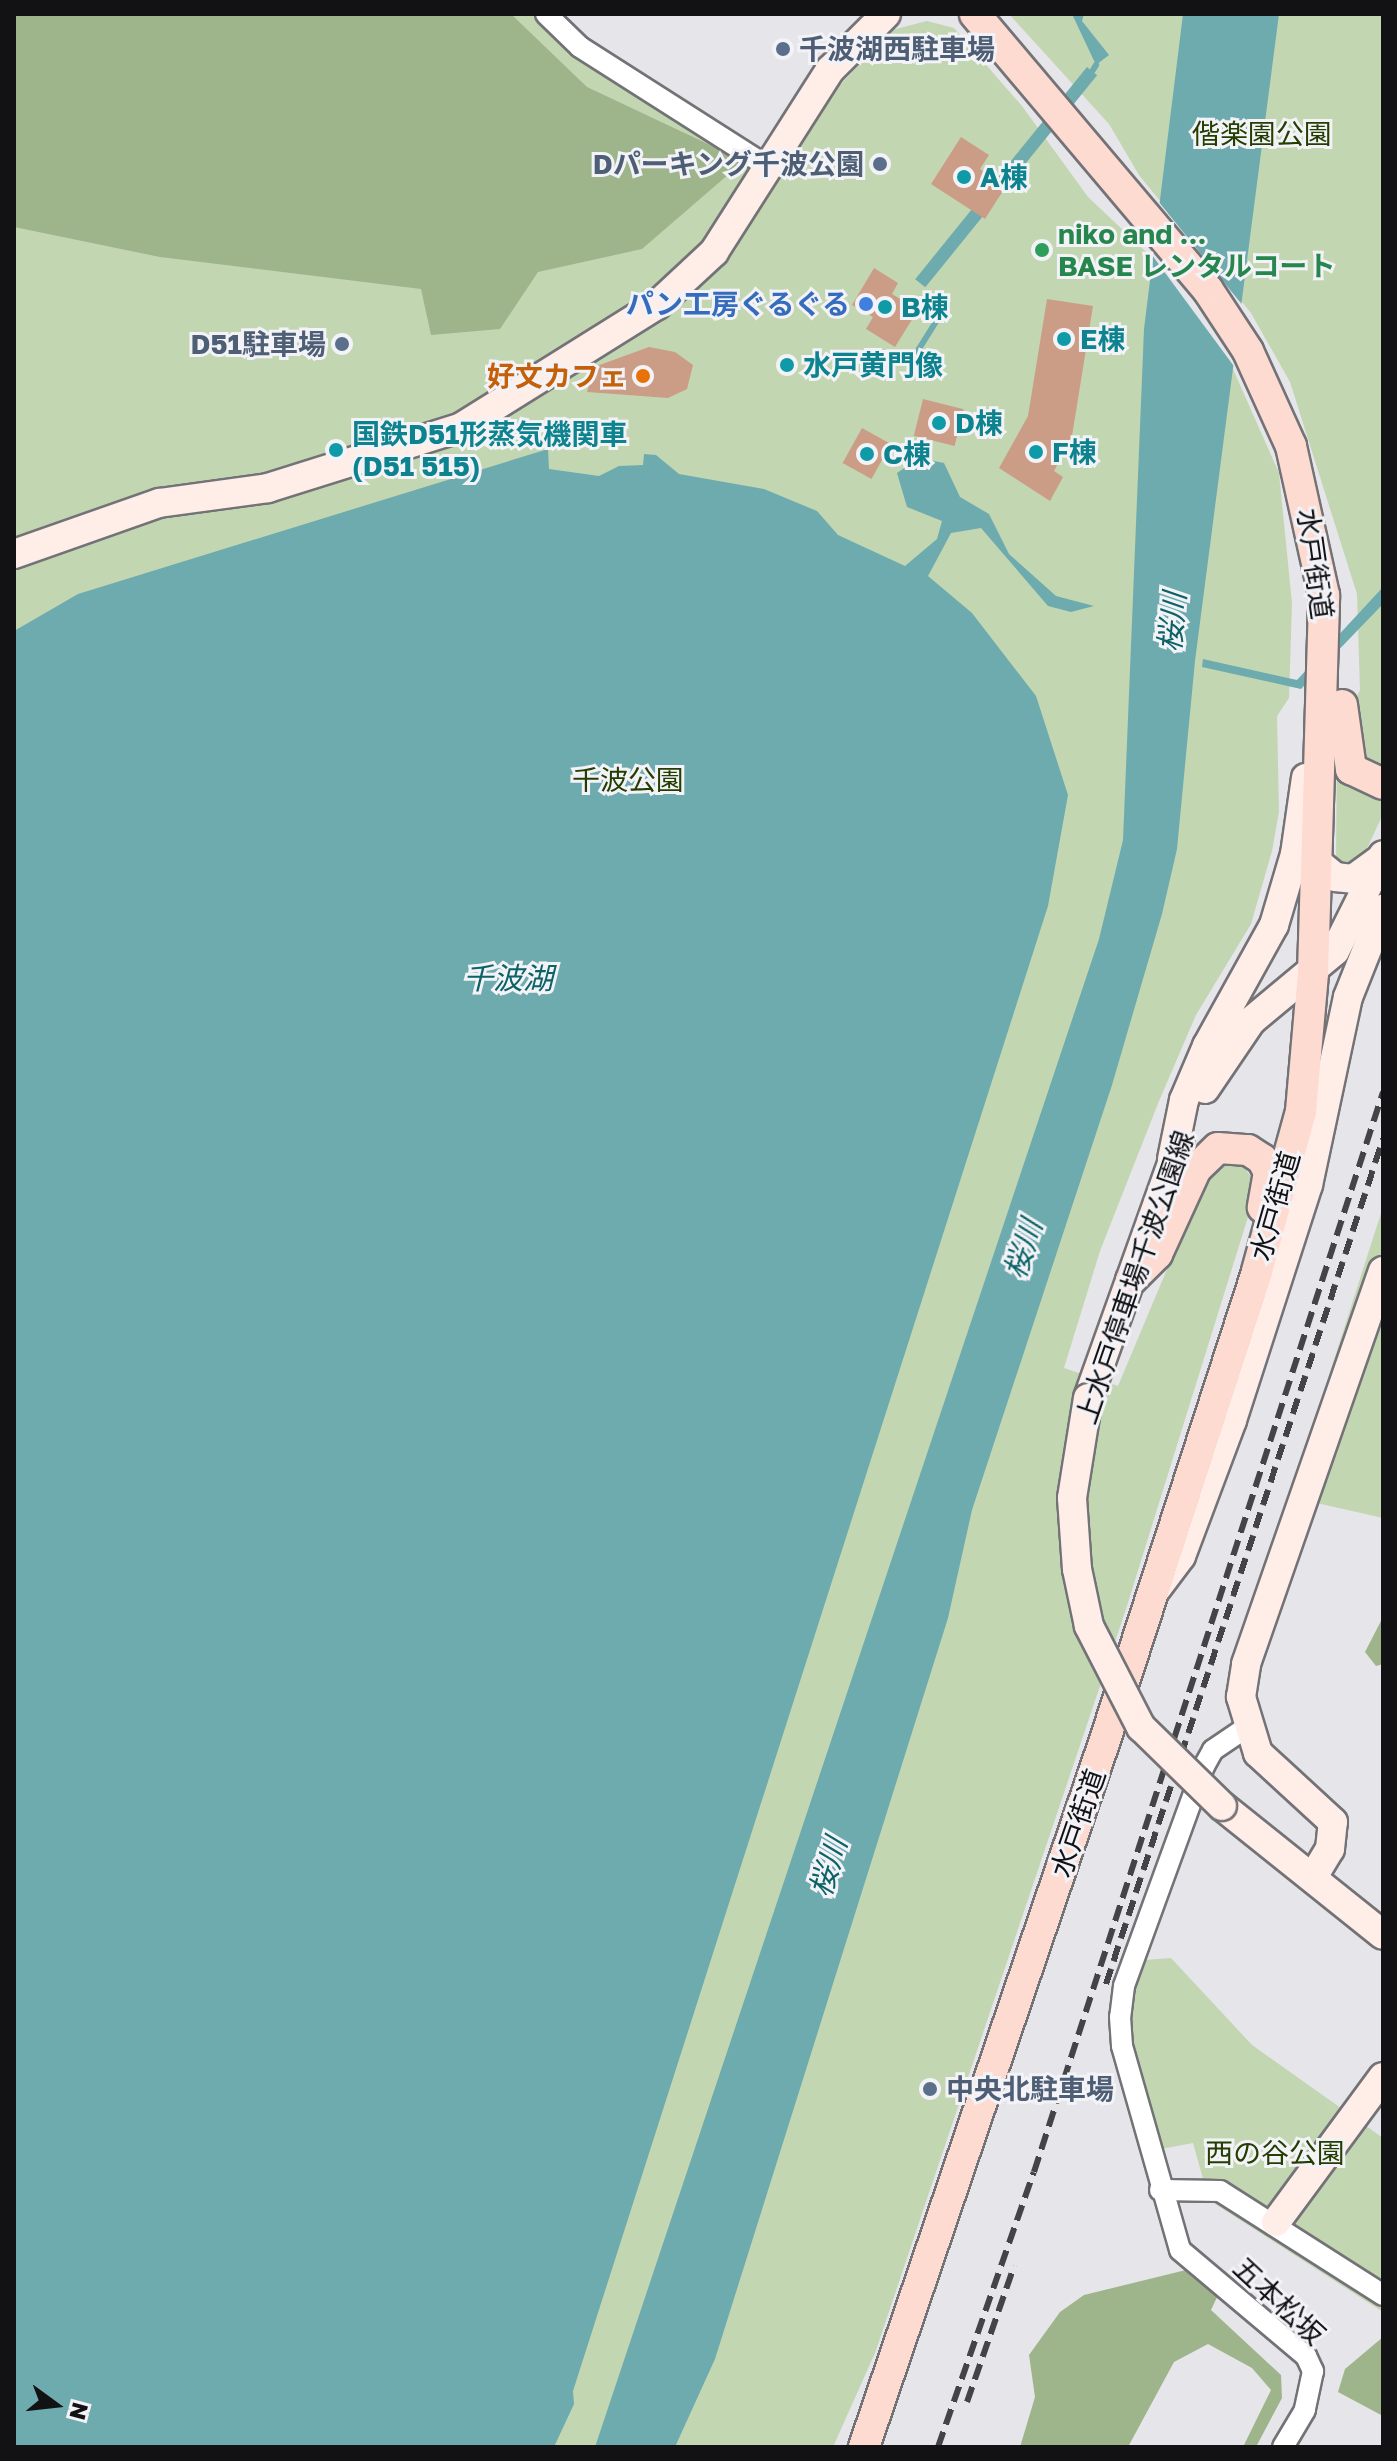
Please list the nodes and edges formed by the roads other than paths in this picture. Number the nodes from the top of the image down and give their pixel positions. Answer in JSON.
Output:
{"nodes":[{"id":1,"x":546,"y":14,"type":"edge"},
{"id":2,"x":886,"y":14,"type":"edge"},
{"id":3,"x":975,"y":14,"type":"edge"},
{"id":4,"x":764,"y":164,"type":"junction"},
{"id":5,"x":14,"y":554,"type":"edge"},
{"id":6,"x":1319,"y":555,"type":"junction"},
{"id":7,"x":1324,"y":595,"type":"junction"},
{"id":8,"x":1383,"y":784,"type":"edge"},
{"id":9,"x":1382,"y":857,"type":"edge"},
{"id":10,"x":1318,"y":863,"type":"junction"},
{"id":11,"x":1383,"y":909,"type":"edge"},
{"id":12,"x":1313,"y":973,"type":"junction"},
{"id":13,"x":1172,"y":1159,"type":"junction"},
{"id":14,"x":1257,"y":1271,"type":"junction"},
{"id":15,"x":1383,"y":1271,"type":"edge"},
{"id":16,"x":1131,"y":1280,"type":"junction"},
{"id":17,"x":1153,"y":1593,"type":"junction"},
{"id":18,"x":1247,"y":1727,"type":"junction"},
{"id":19,"x":1313,"y":1877,"type":"junction"},
{"id":20,"x":1383,"y":1935,"type":"edge"},
{"id":21,"x":1383,"y":2077,"type":"edge"},
{"id":22,"x":1160,"y":2190,"type":"junction"},
{"id":23,"x":1276,"y":2222,"type":"junction"},
{"id":24,"x":1383,"y":2295,"type":"edge"},
{"id":25,"x":864,"y":2447,"type":"edge"},
{"id":26,"x":1283,"y":2447,"type":"edge"}],
"edges":[{"from":1,"to":4,"type":"street"},
{"from":2,"to":4,"type":"street"},
{"from":3,"to":6,"type":"main road","name":"水戸街道"},
{"from":4,"to":5,"type":"street"},
{"from":6,"to":7,"type":"main road","name":"水戸街道"},
{"from":6,"to":13,"type":"street"},
{"from":7,"to":8,"type":"main road"},
{"from":7,"to":10,"type":"main road","name":"水戸街道"},
{"from":9,"to":10,"type":"street"},
{"from":9,"to":12,"type":"street","name":"上水戸停車場千波公園線"},
{"from":10,"to":12,"type":"main road","name":"水戸街道"},
{"from":11,"to":17,"type":"street"},
{"from":12,"to":13,"type":"street","name":"上水戸停車場千波公園線"},
{"from":12,"to":14,"type":"main road","name":"水戸街道"},
{"from":13,"to":16,"type":"street","name":"上水戸停車場千波公園線"},
{"from":14,"to":16,"type":"main road"},
{"from":14,"to":17,"type":"main road","name":"水戸街道"},
{"from":15,"to":18,"type":"street"},
{"from":16,"to":19,"type":"street","name":"上水戸停車場千波公園線","bridge":true},
{"from":17,"to":25,"type":"main road","name":"水戸街道"},
{"from":18,"to":19,"type":"street"},
{"from":18,"to":22,"type":"street"},
{"from":19,"to":20,"type":"street","name":"上水戸停車場千波公園線"},
{"from":21,"to":23,"type":"street"},
{"from":22,"to":23,"type":"street"},
{"from":22,"to":26,"type":"street","name":"五本松坂"},
{"from":23,"to":24,"type":"street"}]}
